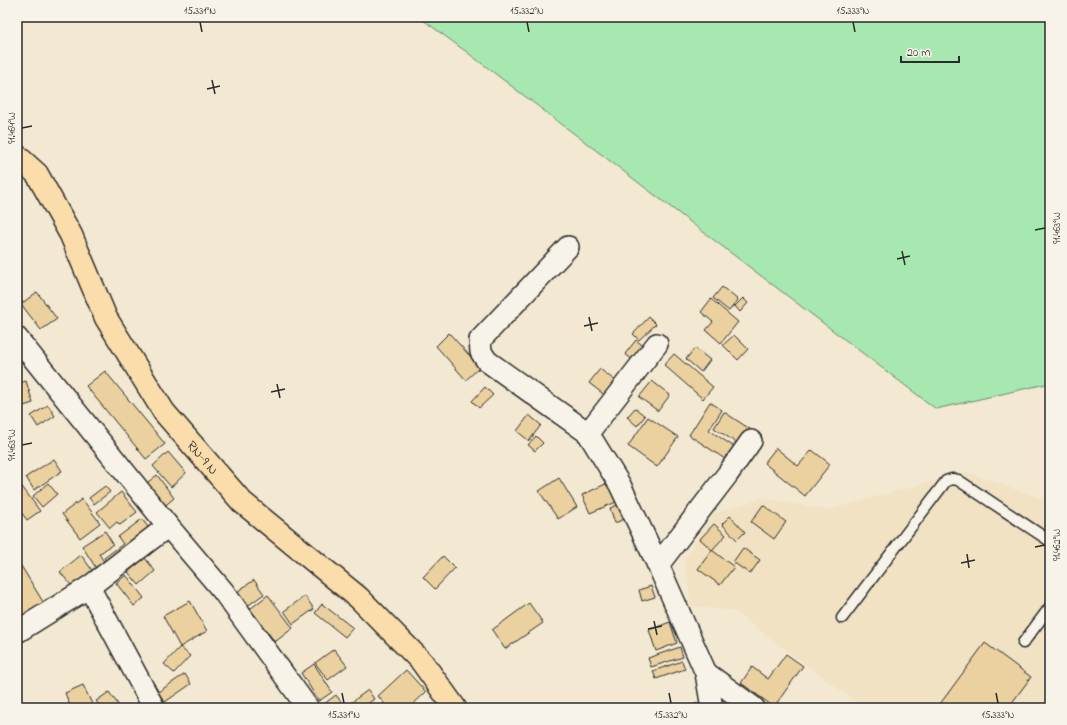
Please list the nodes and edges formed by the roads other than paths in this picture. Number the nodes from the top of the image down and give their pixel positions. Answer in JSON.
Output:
{"nodes":[{"id":1,"x":17,"y":156,"type":"edge"},
{"id":2,"x":568,"y":247,"type":"dead end"},
{"id":3,"x":17,"y":338,"type":"edge"},
{"id":4,"x":657,"y":344,"type":"dead end"},
{"id":5,"x":588,"y":433,"type":"junction"},
{"id":6,"x":751,"y":441,"type":"dead end"},
{"id":7,"x":168,"y":526,"type":"junction"},
{"id":8,"x":1050,"y":541,"type":"edge"},
{"id":9,"x":658,"y":565,"type":"junction"},
{"id":10,"x":89,"y":587,"type":"junction"},
{"id":11,"x":1050,"y":607,"type":"edge"},
{"id":12,"x":842,"y":618,"type":"dead end"},
{"id":13,"x":17,"y":632,"type":"edge"},
{"id":14,"x":1023,"y":642,"type":"dead end"},
{"id":15,"x":706,"y":673,"type":"junction"},
{"id":16,"x":154,"y":708,"type":"edge"},
{"id":17,"x":308,"y":708,"type":"edge"},
{"id":18,"x":455,"y":708,"type":"edge"},
{"id":19,"x":712,"y":708,"type":"edge"},
{"id":20,"x":754,"y":708,"type":"edge"}],
"edges":[{"from":1,"to":18,"type":"main road","name":"RN-9 N"},
{"from":2,"to":5,"type":"street"},
{"from":3,"to":7,"type":"street"},
{"from":4,"to":5,"type":"street"},
{"from":5,"to":9,"type":"street"},
{"from":6,"to":9,"type":"street"},
{"from":7,"to":10,"type":"street"},
{"from":7,"to":17,"type":"street"},
{"from":8,"to":12,"type":"lane"},
{"from":9,"to":15,"type":"street"},
{"from":10,"to":13,"type":"street"},
{"from":10,"to":16,"type":"street"},
{"from":11,"to":14,"type":"lane"},
{"from":15,"to":19,"type":"street"},
{"from":15,"to":20,"type":"street"}]}
